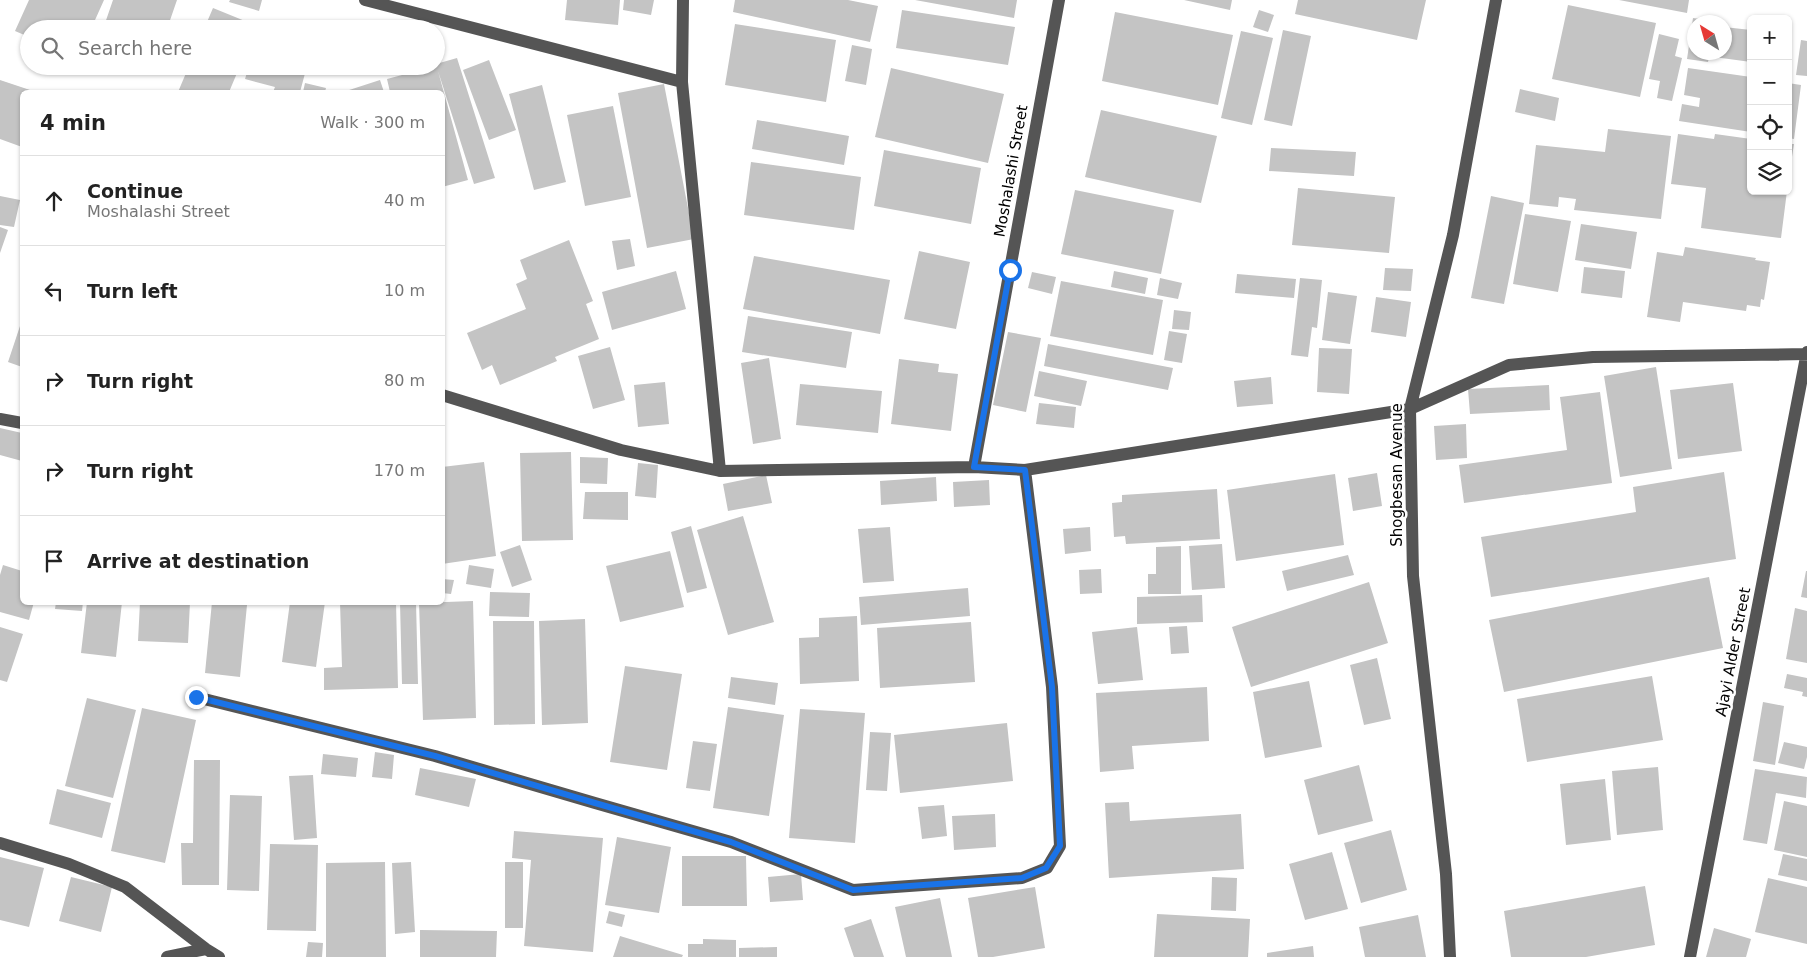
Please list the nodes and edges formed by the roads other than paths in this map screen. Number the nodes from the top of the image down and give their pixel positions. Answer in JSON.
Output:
{"nodes":[{"id":1,"x":365,"y":0,"type":"edge"},
{"id":2,"x":683,"y":0,"type":"edge"},
{"id":3,"x":1059,"y":0,"type":"edge"},
{"id":4,"x":1496,"y":0,"type":"edge"},
{"id":5,"x":442,"y":20,"type":"edge"},
{"id":6,"x":445,"y":21,"type":"edge"},
{"id":7,"x":682,"y":82,"type":"junction"},
{"id":8,"x":1807,"y":353,"type":"edge"},
{"id":9,"x":445,"y":396,"type":"edge"},
{"id":10,"x":1410,"y":409,"type":"junction"},
{"id":11,"x":0,"y":419,"type":"edge"},
{"id":12,"x":20,"y":423,"type":"edge"},
{"id":13,"x":974,"y":467,"type":"junction"},
{"id":14,"x":1025,"y":470,"type":"junction"},
{"id":15,"x":720,"y":471,"type":"junction"},
{"id":16,"x":196,"y":697,"type":"dead end"},
{"id":17,"x":0,"y":844,"type":"edge"},
{"id":18,"x":206,"y":950,"type":"junction"},
{"id":19,"x":167,"y":957,"type":"edge"},
{"id":20,"x":219,"y":957,"type":"edge"},
{"id":21,"x":1450,"y":957,"type":"edge"},
{"id":22,"x":1690,"y":957,"type":"edge"}],
"edges":[{"from":1,"to":5,"type":"street"},
{"from":2,"to":7,"type":"street"},
{"from":3,"to":13,"type":"street","name":"Moshalashi Street"},
{"from":4,"to":10,"type":"street","name":"Shogbesan Avenue"},
{"from":6,"to":7,"type":"street"},
{"from":7,"to":15,"type":"street"},
{"from":8,"to":10,"type":"street"},
{"from":8,"to":22,"type":"street","name":"Ajayi Alder Street"},
{"from":9,"to":15,"type":"street"},
{"from":10,"to":14,"type":"street"},
{"from":10,"to":21,"type":"street","name":"Shogbesan Avenue"},
{"from":11,"to":12,"type":"street"},
{"from":13,"to":14,"type":"street"},
{"from":13,"to":15,"type":"street"},
{"from":14,"to":16,"type":"street"},
{"from":17,"to":18,"type":"street"},
{"from":18,"to":19,"type":"street"},
{"from":18,"to":20,"type":"street"}]}
